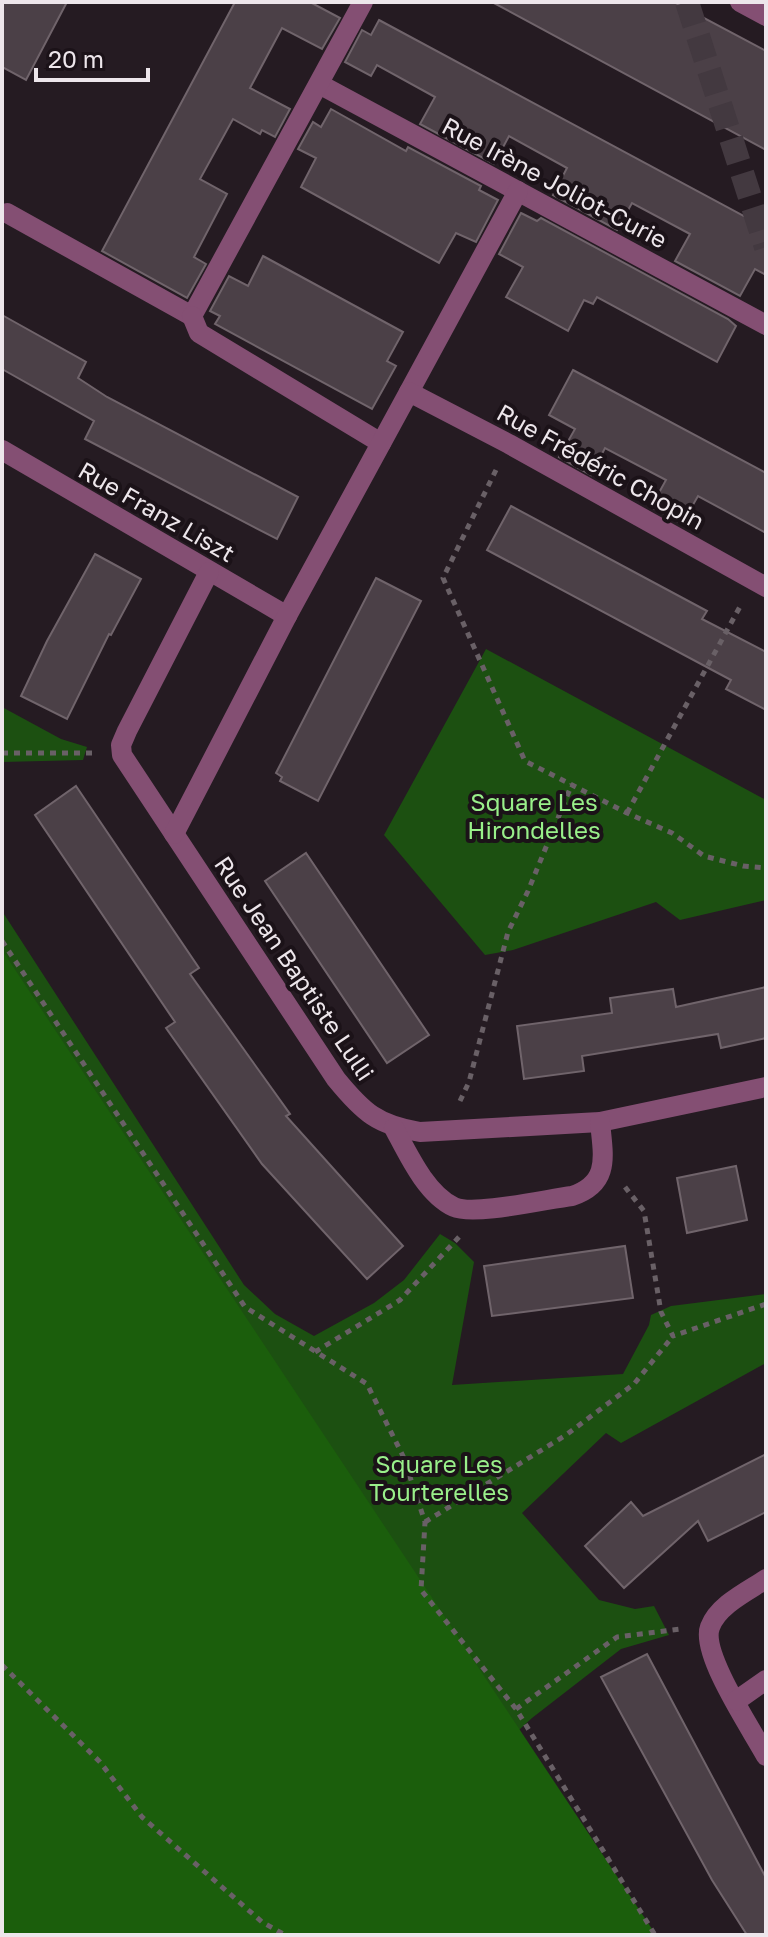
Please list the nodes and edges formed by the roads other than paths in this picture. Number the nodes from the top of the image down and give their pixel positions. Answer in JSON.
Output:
{"nodes":[{"id":1,"x":363,"y":2,"type":"edge"},
{"id":2,"x":740,"y":2,"type":"edge"},
{"id":3,"x":766,"y":16,"type":"edge"},
{"id":4,"x":319,"y":84,"type":"junction"},
{"id":5,"x":518,"y":191,"type":"junction"},
{"id":6,"x":7,"y":213,"type":"dead end"},
{"id":7,"x":192,"y":316,"type":"junction"},
{"id":8,"x":766,"y":325,"type":"edge"},
{"id":9,"x":409,"y":392,"type":"junction"},
{"id":10,"x":381,"y":443,"type":"junction"},
{"id":11,"x":2,"y":450,"type":"edge"},
{"id":12,"x":209,"y":572,"type":"junction"},
{"id":13,"x":761,"y":584,"type":"edge"},
{"id":14,"x":287,"y":616,"type":"junction"},
{"id":15,"x":174,"y":834,"type":"junction"},
{"id":16,"x":766,"y":1087,"type":"edge"},
{"id":17,"x":600,"y":1122,"type":"junction"},
{"id":18,"x":394,"y":1128,"type":"junction"},
{"id":19,"x":766,"y":1579,"type":"edge"},
{"id":20,"x":766,"y":1680,"type":"edge"},
{"id":21,"x":736,"y":1701,"type":"junction"},
{"id":22,"x":766,"y":1756,"type":"edge"}],
"edges":[{"from":1,"to":4,"type":"street"},
{"from":2,"to":3,"type":"street"},
{"from":4,"to":5,"type":"street","name":"Rue Irène Joliot-Curie"},
{"from":4,"to":7,"type":"street"},
{"from":5,"to":8,"type":"street","name":"Rue Irène Joliot-Curie"},
{"from":5,"to":9,"type":"street"},
{"from":6,"to":7,"type":"street"},
{"from":7,"to":10,"type":"street"},
{"from":9,"to":10,"type":"street"},
{"from":9,"to":13,"type":"street","name":"Rue Frédéric Chopin"},
{"from":10,"to":14,"type":"street"},
{"from":11,"to":12,"type":"street","name":"Rue Franz Liszt"},
{"from":12,"to":14,"type":"street","name":"Rue Franz Liszt"},
{"from":12,"to":15,"type":"street","name":"Rue Jean Baptiste Lulli"},
{"from":14,"to":15,"type":"street"},
{"from":15,"to":18,"type":"street","name":"Rue Jean Baptiste Lulli"},
{"from":16,"to":17,"type":"street","name":"Rue Jean Baptiste Lulli"},
{"from":17,"to":18,"type":"street","name":"Rue Jean Baptiste Lulli"},
{"from":17,"to":18,"type":"street"},
{"from":19,"to":21,"type":"street"},
{"from":20,"to":21,"type":"street"},
{"from":21,"to":22,"type":"street"}]}
